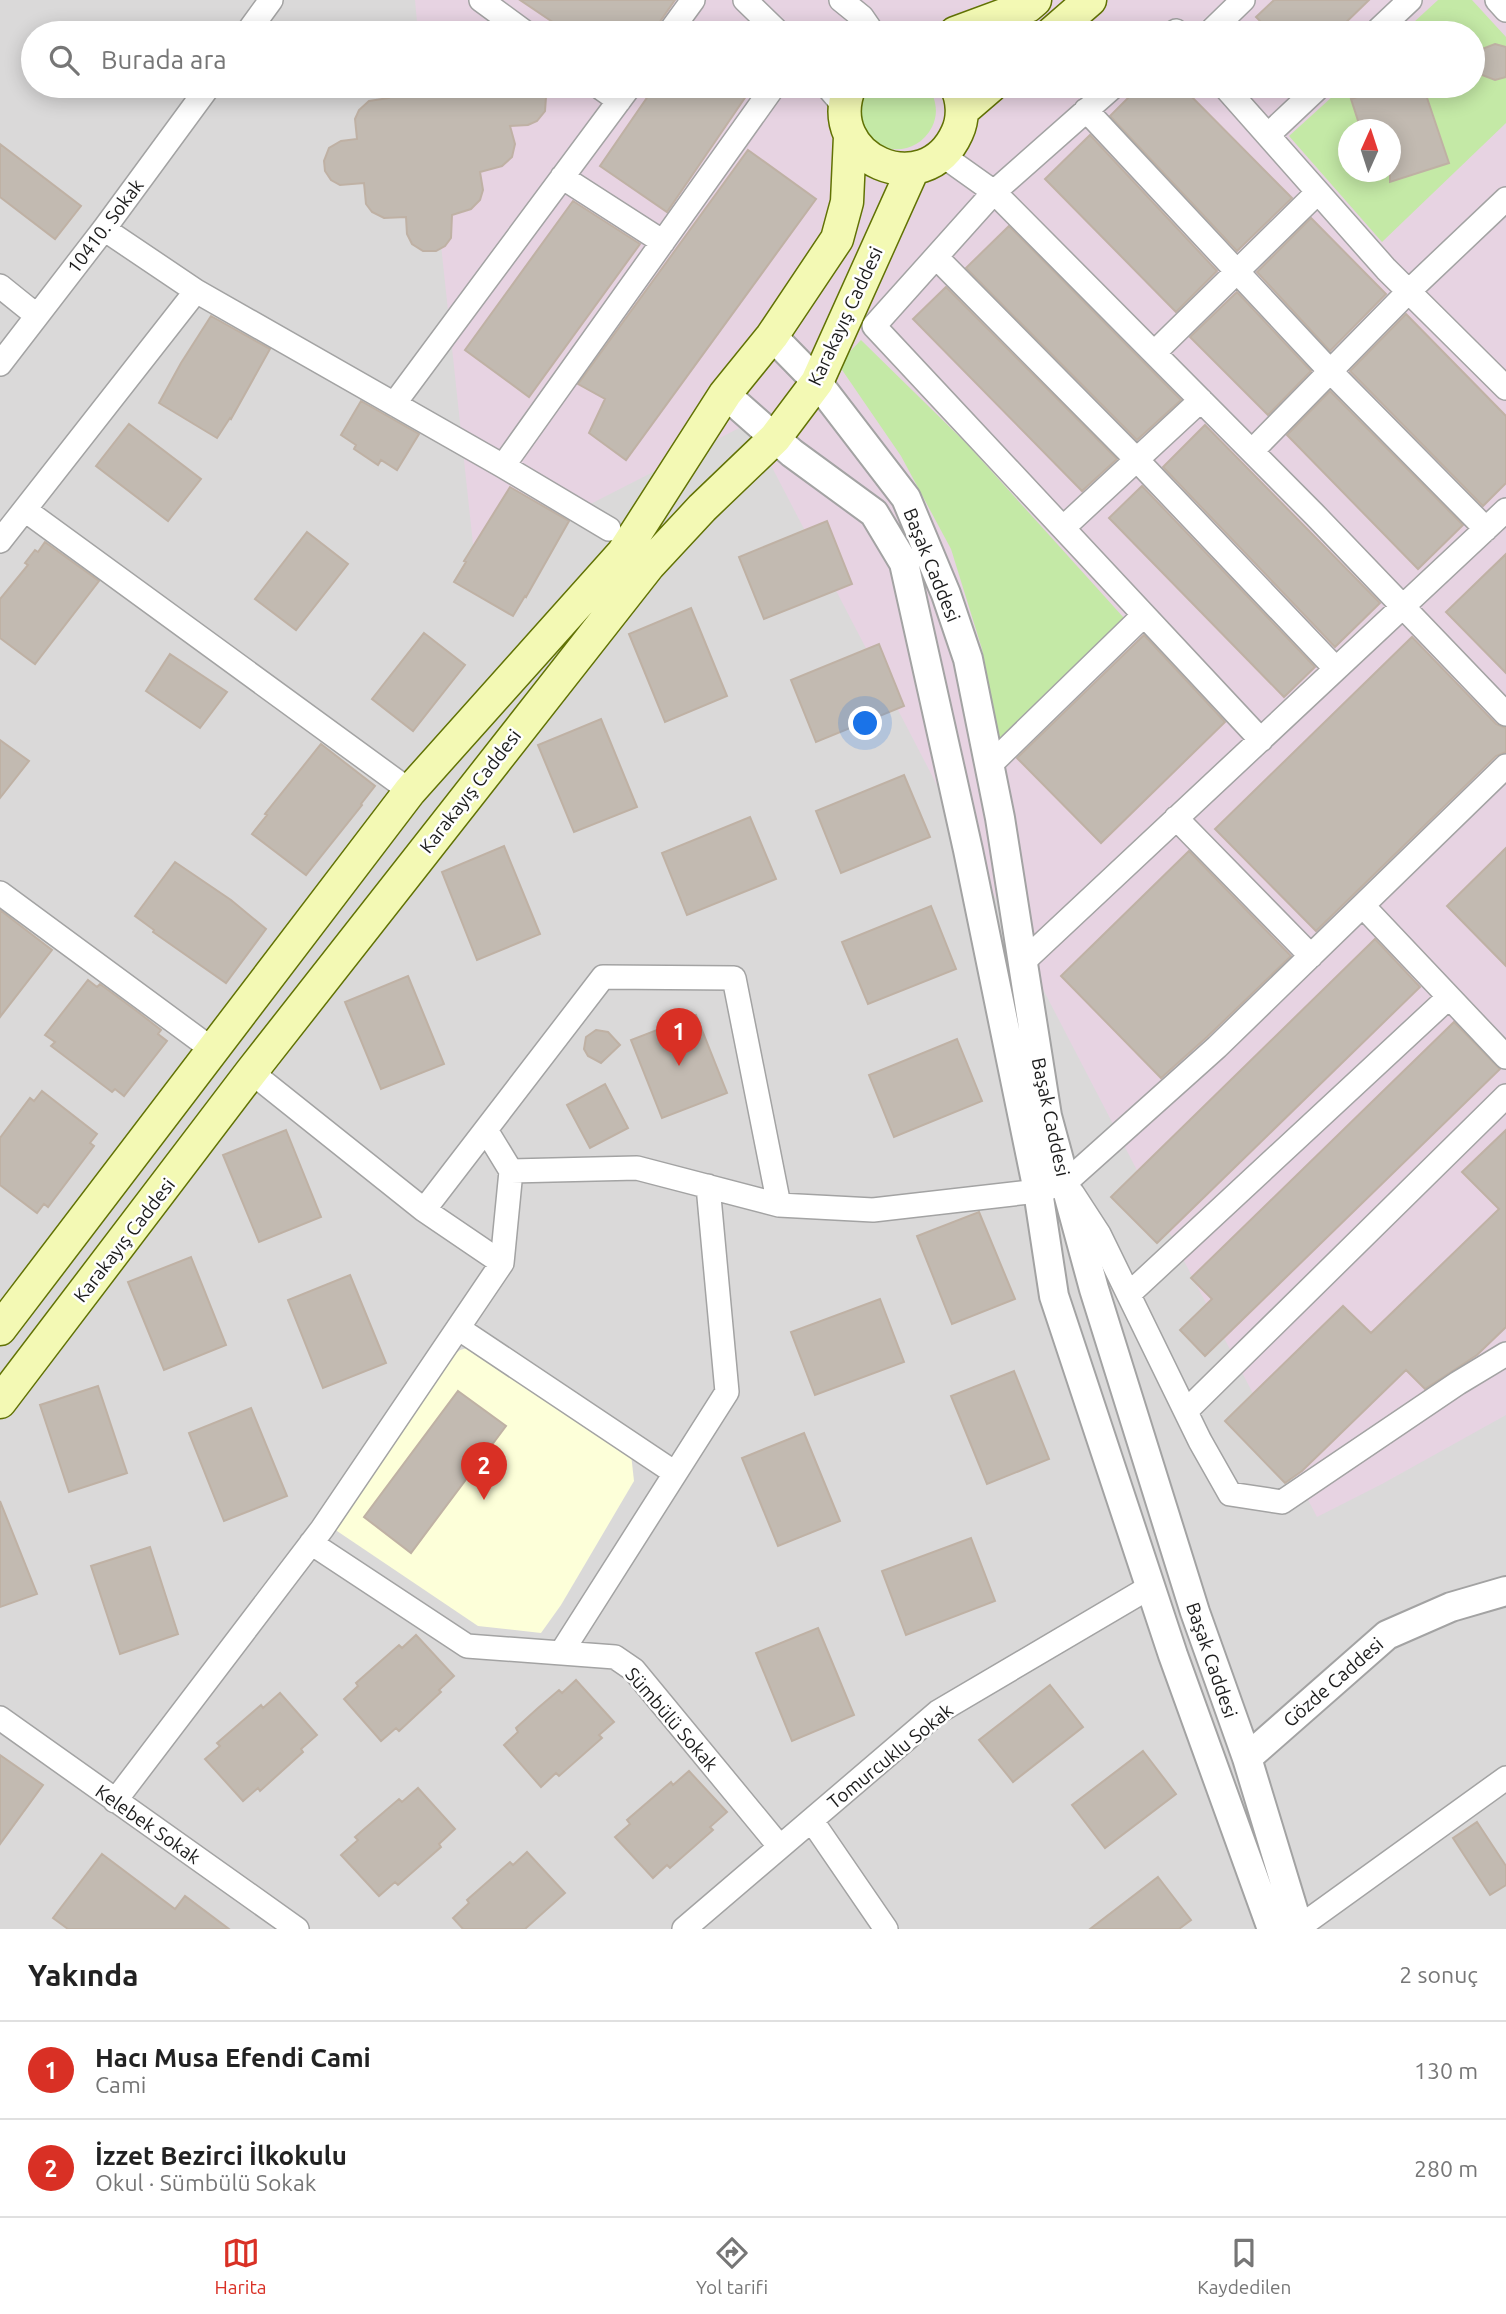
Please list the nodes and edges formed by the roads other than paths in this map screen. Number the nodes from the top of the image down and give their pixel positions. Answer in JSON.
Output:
{"nodes":[{"id":1,"x":271,"y":0,"type":"edge"},
{"id":2,"x":481,"y":0,"type":"edge"},
{"id":3,"x":693,"y":0,"type":"edge"},
{"id":4,"x":745,"y":0,"type":"edge"},
{"id":5,"x":841,"y":0,"type":"edge"},
{"id":6,"x":1035,"y":0,"type":"edge"},
{"id":7,"x":1090,"y":0,"type":"edge"},
{"id":8,"x":1243,"y":0,"type":"edge"},
{"id":9,"x":1410,"y":0,"type":"edge"},
{"id":10,"x":256,"y":21,"type":"edge"},
{"id":11,"x":510,"y":21,"type":"edge"},
{"id":12,"x":678,"y":21,"type":"edge"},
{"id":13,"x":767,"y":21,"type":"edge"},
{"id":14,"x":865,"y":21,"type":"edge"},
{"id":15,"x":987,"y":21,"type":"edge"},
{"id":16,"x":1066,"y":21,"type":"edge"},
{"id":17,"x":1221,"y":21,"type":"edge"},
{"id":18,"x":1388,"y":21,"type":"edge"},
{"id":19,"x":200,"y":98,"type":"edge"},
{"id":20,"x":620,"y":98,"type":"edge"},
{"id":21,"x":766,"y":98,"type":"edge"},
{"id":22,"x":842,"y":98,"type":"edge"},
{"id":23,"x":959,"y":98,"type":"edge"},
{"id":24,"x":1100,"y":98,"type":"edge"},
{"id":25,"x":1235,"y":98,"type":"edge"},
{"id":26,"x":1307,"y":98,"type":"edge"},
{"id":27,"x":1086,"y":110,"type":"junction"},
{"id":28,"x":1268,"y":135,"type":"junction"},
{"id":29,"x":850,"y":136,"type":"junction"},
{"id":30,"x":942,"y":155,"type":"junction"},
{"id":31,"x":913,"y":169,"type":"junction"},
{"id":32,"x":562,"y":177,"type":"junction"},
{"id":33,"x":994,"y":192,"type":"junction"},
{"id":34,"x":1318,"y":192,"type":"junction"},
{"id":35,"x":1506,"y":199,"type":"edge"},
{"id":36,"x":104,"y":229,"type":"junction"},
{"id":37,"x":663,"y":242,"type":"junction"},
{"id":38,"x":936,"y":257,"type":"junction"},
{"id":39,"x":1236,"y":270,"type":"junction"},
{"id":40,"x":0,"y":286,"type":"edge"},
{"id":41,"x":196,"y":290,"type":"junction"},
{"id":42,"x":1408,"y":292,"type":"junction"},
{"id":43,"x":36,"y":316,"type":"junction"},
{"id":44,"x":772,"y":336,"type":"junction"},
{"id":45,"x":1154,"y":353,"type":"junction"},
{"id":46,"x":0,"y":364,"type":"edge"},
{"id":47,"x":1331,"y":371,"type":"junction"},
{"id":48,"x":817,"y":382,"type":"junction"},
{"id":49,"x":1506,"y":388,"type":"edge"},
{"id":50,"x":726,"y":394,"type":"junction"},
{"id":51,"x":1201,"y":400,"type":"junction"},
{"id":52,"x":394,"y":404,"type":"junction"},
{"id":53,"x":775,"y":439,"type":"junction"},
{"id":54,"x":1252,"y":451,"type":"junction"},
{"id":55,"x":1137,"y":460,"type":"junction"},
{"id":56,"x":503,"y":466,"type":"junction"},
{"id":57,"x":25,"y":510,"type":"junction"},
{"id":58,"x":1506,"y":510,"type":"edge"},
{"id":59,"x":1063,"y":528,"type":"junction"},
{"id":60,"x":608,"y":529,"type":"dead end"},
{"id":61,"x":1486,"y":529,"type":"junction"},
{"id":62,"x":0,"y":541,"type":"edge"},
{"id":63,"x":1403,"y":607,"type":"junction"},
{"id":64,"x":1144,"y":615,"type":"junction"},
{"id":65,"x":1336,"y":669,"type":"junction"},
{"id":66,"x":1506,"y":714,"type":"edge"},
{"id":67,"x":1261,"y":740,"type":"junction"},
{"id":68,"x":990,"y":765,"type":"junction"},
{"id":69,"x":1506,"y":766,"type":"edge"},
{"id":70,"x":410,"y":791,"type":"junction"},
{"id":71,"x":1177,"y":818,"type":"junction"},
{"id":72,"x":0,"y":892,"type":"edge"},
{"id":73,"x":1363,"y":906,"type":"junction"},
{"id":74,"x":1311,"y":956,"type":"junction"},
{"id":75,"x":1023,"y":962,"type":"junction"},
{"id":76,"x":1449,"y":997,"type":"junction"},
{"id":77,"x":213,"y":1050,"type":"junction"},
{"id":78,"x":1506,"y":1058,"type":"edge"},
{"id":79,"x":251,"y":1072,"type":"junction"},
{"id":80,"x":1506,"y":1096,"type":"edge"},
{"id":81,"x":486,"y":1130,"type":"junction"},
{"id":82,"x":511,"y":1171,"type":"junction"},
{"id":83,"x":1065,"y":1183,"type":"junction"},
{"id":84,"x":708,"y":1186,"type":"junction"},
{"id":85,"x":1038,"y":1191,"type":"junction"},
{"id":86,"x":779,"y":1205,"type":"junction"},
{"id":87,"x":424,"y":1210,"type":"junction"},
{"id":88,"x":502,"y":1263,"type":"junction"},
{"id":89,"x":1129,"y":1294,"type":"junction"},
{"id":90,"x":458,"y":1328,"type":"junction"},
{"id":91,"x":0,"y":1329,"type":"edge"},
{"id":92,"x":1506,"y":1354,"type":"edge"},
{"id":93,"x":0,"y":1402,"type":"edge"},
{"id":94,"x":1186,"y":1411,"type":"junction"},
{"id":95,"x":675,"y":1473,"type":"junction"},
{"id":96,"x":311,"y":1543,"type":"junction"},
{"id":97,"x":1150,"y":1587,"type":"junction"},
{"id":98,"x":1506,"y":1591,"type":"edge"},
{"id":99,"x":562,"y":1653,"type":"junction"},
{"id":100,"x":0,"y":1718,"type":"edge"},
{"id":101,"x":1247,"y":1758,"type":"junction"},
{"id":102,"x":1506,"y":1778,"type":"edge"},
{"id":103,"x":115,"y":1801,"type":"junction"},
{"id":104,"x":812,"y":1821,"type":"junction"},
{"id":105,"x":780,"y":1847,"type":"junction"},
{"id":106,"x":282,"y":1925,"type":"edge"},
{"id":107,"x":684,"y":1929,"type":"edge"},
{"id":108,"x":886,"y":1929,"type":"edge"},
{"id":109,"x":1290,"y":1929,"type":"edge"}],
"edges":[{"from":1,"to":10,"type":"street"},
{"from":2,"to":11,"type":"street"},
{"from":3,"to":12,"type":"street"},
{"from":4,"to":13,"type":"street"},
{"from":5,"to":14,"type":"street"},
{"from":6,"to":15,"type":"main road"},
{"from":7,"to":16,"type":"main road"},
{"from":8,"to":17,"type":"street"},
{"from":9,"to":18,"type":"street"},
{"from":19,"to":36,"type":"street","name":"10410. Sokak"},
{"from":20,"to":32,"type":"street"},
{"from":21,"to":37,"type":"street"},
{"from":22,"to":29,"type":"main road","name":"Karakayış Caddesi"},
{"from":23,"to":30,"type":"main road"},
{"from":24,"to":27,"type":"street"},
{"from":25,"to":28,"type":"street"},
{"from":26,"to":28,"type":"street"},
{"from":27,"to":33,"type":"street"},
{"from":27,"to":39,"type":"street"},
{"from":28,"to":34,"type":"street"},
{"from":29,"to":31,"type":"main road"},
{"from":29,"to":44,"type":"main road","name":"Karakayış Caddesi"},
{"from":30,"to":31,"type":"main road"},
{"from":30,"to":33,"type":"street"},
{"from":31,"to":48,"type":"main road","name":"Karakayış Caddesi"},
{"from":32,"to":37,"type":"street"},
{"from":32,"to":52,"type":"street"},
{"from":33,"to":38,"type":"street"},
{"from":33,"to":45,"type":"street"},
{"from":34,"to":39,"type":"street"},
{"from":34,"to":42,"type":"street"},
{"from":35,"to":42,"type":"street"},
{"from":36,"to":41,"type":"street"},
{"from":36,"to":43,"type":"street","name":"10410. Sokak"},
{"from":37,"to":56,"type":"street"},
{"from":38,"to":55,"type":"street"},
{"from":38,"to":59,"type":"street"},
{"from":39,"to":45,"type":"street"},
{"from":39,"to":47,"type":"street"},
{"from":40,"to":43,"type":"street"},
{"from":41,"to":52,"type":"street"},
{"from":41,"to":57,"type":"street"},
{"from":42,"to":47,"type":"street"},
{"from":42,"to":49,"type":"street"},
{"from":43,"to":46,"type":"street","name":"10410. Sokak"},
{"from":44,"to":48,"type":"street","name":"Başak Caddesi"},
{"from":44,"to":50,"type":"main road","name":"Karakayış Caddesi"},
{"from":45,"to":51,"type":"street"},
{"from":47,"to":54,"type":"street"},
{"from":47,"to":61,"type":"street"},
{"from":48,"to":53,"type":"main road","name":"Karakayış Caddesi"},
{"from":48,"to":68,"type":"street","name":"Başak Caddesi"},
{"from":50,"to":53,"type":"street","name":"Başak Caddesi"},
{"from":50,"to":70,"type":"main road","name":"Karakayış Caddesi"},
{"from":51,"to":54,"type":"street"},
{"from":51,"to":55,"type":"street"},
{"from":52,"to":56,"type":"street"},
{"from":53,"to":79,"type":"main road","name":"Karakayış Caddesi"},
{"from":53,"to":85,"type":"street","name":"Başak Caddesi"},
{"from":54,"to":63,"type":"street"},
{"from":55,"to":59,"type":"street"},
{"from":55,"to":65,"type":"street"},
{"from":56,"to":60,"type":"street"},
{"from":57,"to":62,"type":"street"},
{"from":57,"to":70,"type":"street"},
{"from":58,"to":61,"type":"street"},
{"from":59,"to":64,"type":"street"},
{"from":61,"to":63,"type":"street"},
{"from":63,"to":65,"type":"street"},
{"from":63,"to":66,"type":"street"},
{"from":64,"to":67,"type":"street"},
{"from":64,"to":68,"type":"street"},
{"from":65,"to":67,"type":"street"},
{"from":67,"to":71,"type":"street"},
{"from":68,"to":75,"type":"street","name":"Başak Caddesi"},
{"from":69,"to":73,"type":"street"},
{"from":70,"to":77,"type":"main road","name":"Karakayış Caddesi"},
{"from":71,"to":74,"type":"street"},
{"from":71,"to":75,"type":"street"},
{"from":72,"to":77,"type":"street"},
{"from":73,"to":74,"type":"street"},
{"from":73,"to":76,"type":"street"},
{"from":74,"to":83,"type":"street"},
{"from":75,"to":83,"type":"street","name":"Başak Caddesi"},
{"from":76,"to":78,"type":"street"},
{"from":76,"to":89,"type":"street"},
{"from":77,"to":91,"type":"main road","name":"Karakayış Caddesi"},
{"from":79,"to":87,"type":"street"},
{"from":79,"to":93,"type":"main road","name":"Karakayış Caddesi"},
{"from":80,"to":94,"type":"street"},
{"from":81,"to":82,"type":"street"},
{"from":81,"to":86,"type":"street"},
{"from":81,"to":87,"type":"street"},
{"from":82,"to":84,"type":"street"},
{"from":82,"to":88,"type":"street"},
{"from":83,"to":85,"type":"street"},
{"from":83,"to":89,"type":"street"},
{"from":83,"to":101,"type":"street","name":"Başak Caddesi"},
{"from":84,"to":86,"type":"street"},
{"from":84,"to":95,"type":"street"},
{"from":85,"to":86,"type":"street"},
{"from":85,"to":97,"type":"street","name":"Başak Caddesi"},
{"from":87,"to":88,"type":"street"},
{"from":88,"to":90,"type":"street"},
{"from":89,"to":94,"type":"street"},
{"from":90,"to":95,"type":"street"},
{"from":90,"to":96,"type":"street"},
{"from":92,"to":94,"type":"street"},
{"from":95,"to":99,"type":"street"},
{"from":96,"to":99,"type":"street","name":"Sümbülü Sokak"},
{"from":96,"to":103,"type":"street"},
{"from":97,"to":104,"type":"street","name":"Tomurcuklu Sokak"},
{"from":97,"to":109,"type":"street","name":"Başak Caddesi"},
{"from":98,"to":101,"type":"street","name":"Gözde Caddesi"},
{"from":99,"to":105,"type":"street","name":"Sümbülü Sokak"},
{"from":100,"to":103,"type":"street","name":"Kelebek Sokak"},
{"from":101,"to":109,"type":"street","name":"Başak Caddesi"},
{"from":102,"to":109,"type":"street"},
{"from":103,"to":106,"type":"street","name":"Kelebek Sokak"},
{"from":104,"to":105,"type":"street","name":"Tomurcuklu Sokak"},
{"from":104,"to":108,"type":"street"},
{"from":105,"to":107,"type":"street","name":"Tomurcuklu Sokak"}]}
